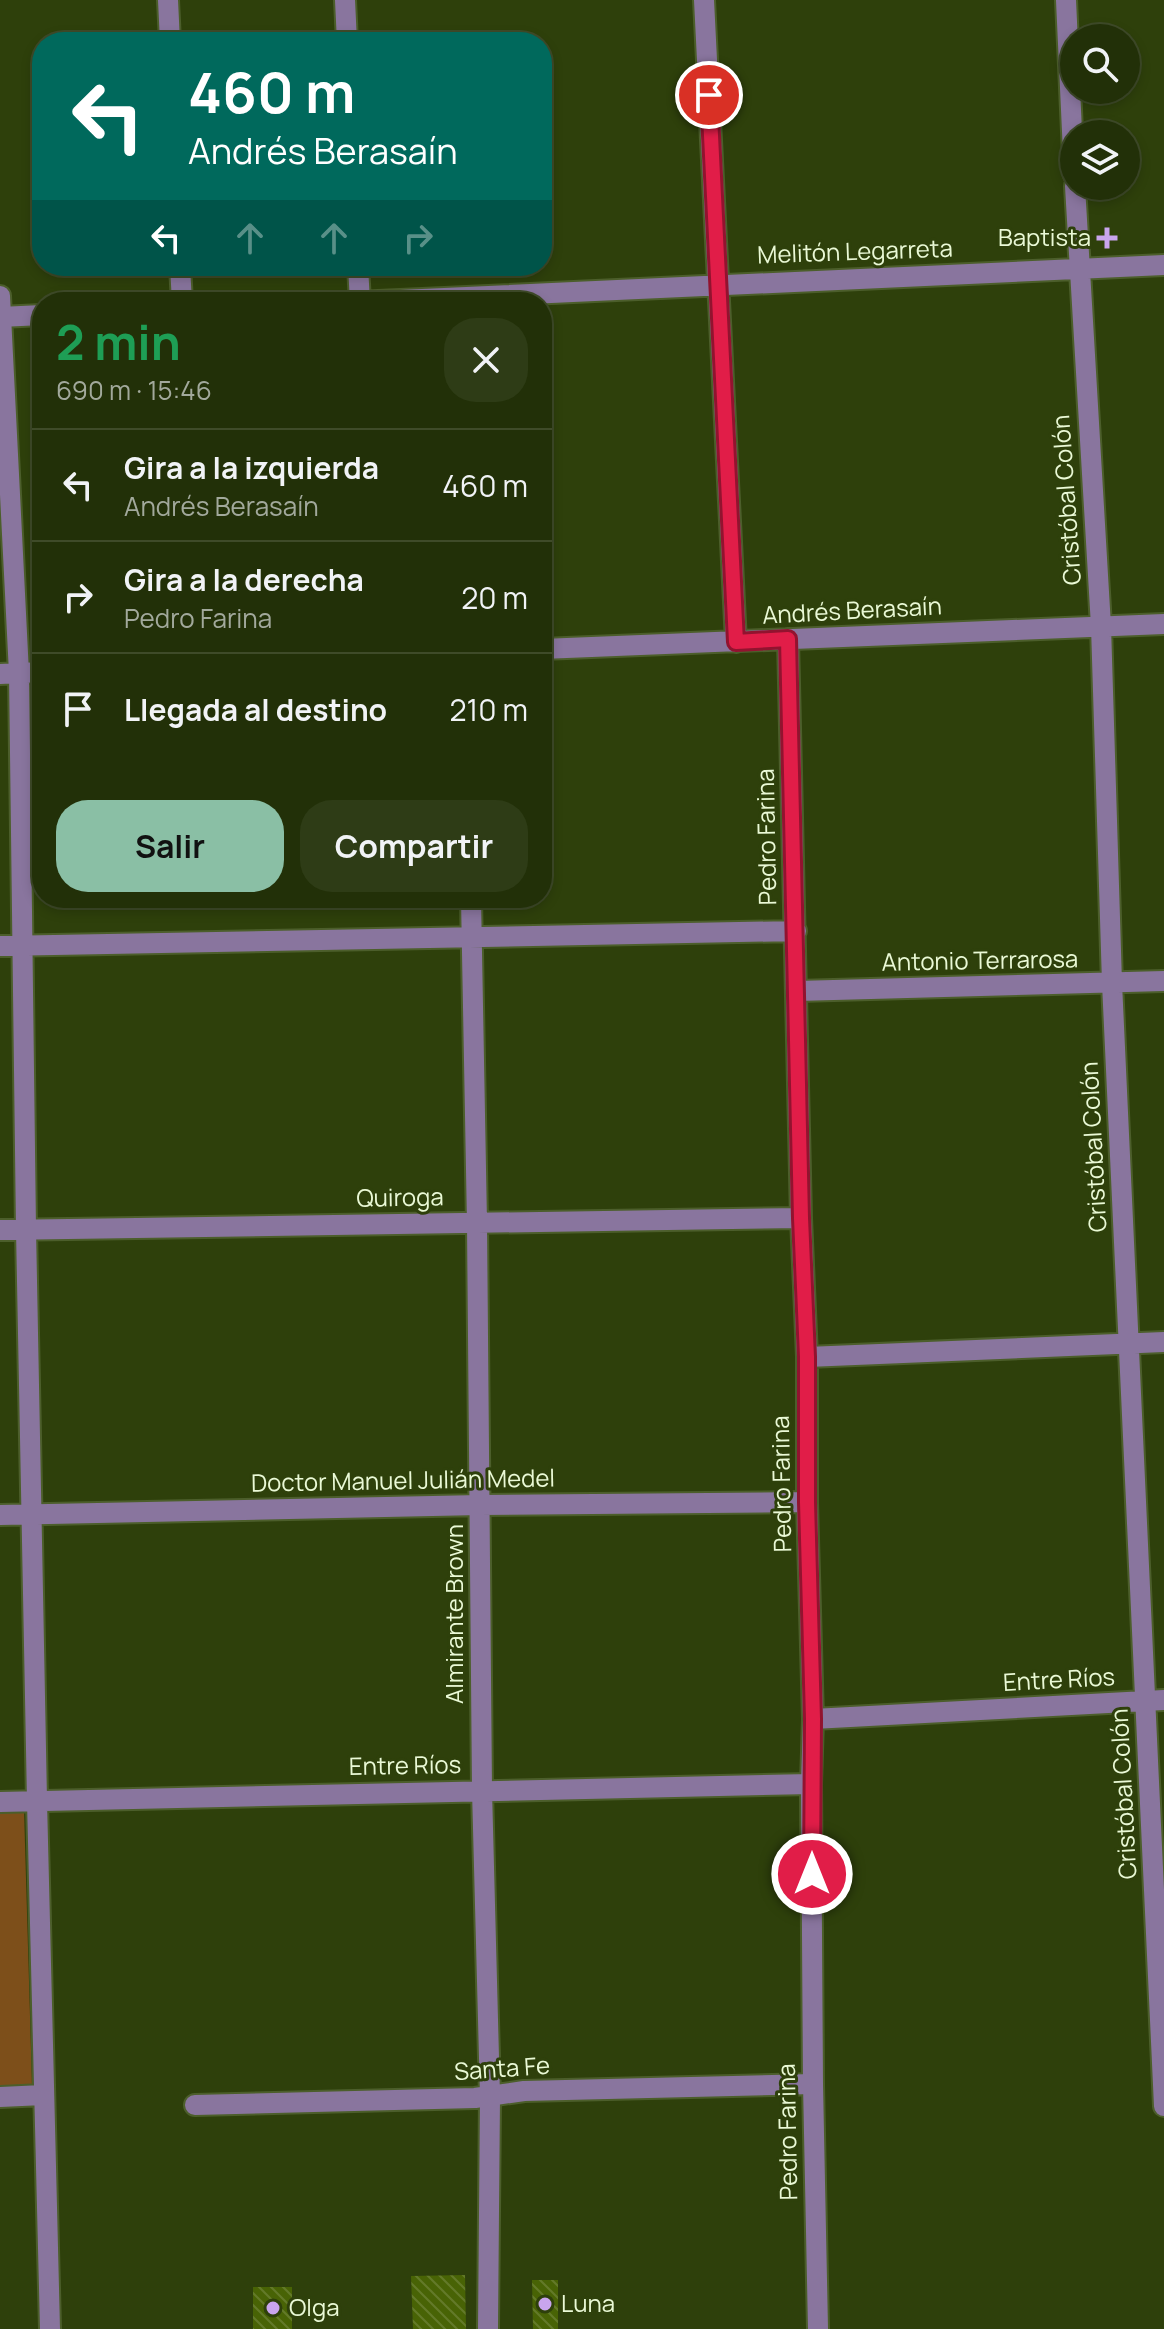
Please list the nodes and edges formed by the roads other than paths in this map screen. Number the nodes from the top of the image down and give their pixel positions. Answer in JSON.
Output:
{"nodes":[{"id":1,"x":168,"y":0,"type":"edge"},
{"id":2,"x":345,"y":0,"type":"edge"},
{"id":3,"x":704,"y":0,"type":"edge"},
{"id":4,"x":1066,"y":0,"type":"edge"},
{"id":5,"x":170,"y":32,"type":"edge"},
{"id":6,"x":347,"y":32,"type":"edge"},
{"id":7,"x":1071,"y":120,"type":"edge"},
{"id":8,"x":1076,"y":200,"type":"edge"},
{"id":9,"x":1164,"y":265,"type":"edge"},
{"id":10,"x":1078,"y":269,"type":"junction"},
{"id":11,"x":718,"y":284,"type":"junction"},
{"id":12,"x":552,"y":292,"type":"edge"},
{"id":13,"x":0,"y":296,"type":"edge"},
{"id":14,"x":32,"y":315,"type":"edge"},
{"id":15,"x":0,"y":317,"type":"edge"},
{"id":16,"x":1164,"y":624,"type":"edge"},
{"id":17,"x":1101,"y":626,"type":"junction"},
{"id":18,"x":788,"y":639,"type":"junction"},
{"id":19,"x":736,"y":642,"type":"junction"},
{"id":20,"x":552,"y":649,"type":"edge"},
{"id":21,"x":32,"y":673,"type":"edge"},
{"id":22,"x":10,"y":674,"type":"edge"},
{"id":23,"x":471,"y":908,"type":"edge"},
{"id":24,"x":796,"y":931,"type":"junction"},
{"id":25,"x":471,"y":939,"type":"junction"},
{"id":26,"x":23,"y":945,"type":"junction"},
{"id":27,"x":0,"y":946,"type":"edge"},
{"id":28,"x":1164,"y":981,"type":"edge"},
{"id":29,"x":1112,"y":983,"type":"junction"},
{"id":30,"x":797,"y":991,"type":"junction"},
{"id":31,"x":801,"y":1218,"type":"junction"},
{"id":32,"x":477,"y":1223,"type":"junction"},
{"id":33,"x":26,"y":1229,"type":"junction"},
{"id":34,"x":0,"y":1230,"type":"edge"},
{"id":35,"x":1164,"y":1342,"type":"edge"},
{"id":36,"x":1129,"y":1344,"type":"junction"},
{"id":37,"x":807,"y":1357,"type":"junction"},
{"id":38,"x":807,"y":1502,"type":"junction"},
{"id":39,"x":480,"y":1505,"type":"junction"},
{"id":40,"x":0,"y":1515,"type":"edge"},
{"id":41,"x":32,"y":1515,"type":"junction"},
{"id":42,"x":1155,"y":1701,"type":"edge"},
{"id":43,"x":813,"y":1719,"type":"junction"},
{"id":44,"x":811,"y":1784,"type":"junction"},
{"id":45,"x":482,"y":1790,"type":"junction"},
{"id":46,"x":37,"y":1801,"type":"junction"},
{"id":47,"x":0,"y":1802,"type":"edge"},
{"id":48,"x":1163,"y":2062,"type":"edge"},
{"id":49,"x":813,"y":2084,"type":"junction"},
{"id":50,"x":43,"y":2095,"type":"junction"},
{"id":51,"x":490,"y":2096,"type":"junction"},
{"id":52,"x":0,"y":2097,"type":"edge"},
{"id":53,"x":195,"y":2105,"type":"dead end"},
{"id":54,"x":1164,"y":2106,"type":"edge"},
{"id":55,"x":50,"y":2329,"type":"edge"},
{"id":56,"x":488,"y":2329,"type":"edge"},
{"id":57,"x":818,"y":2329,"type":"edge"}],
"edges":[{"from":1,"to":5,"type":"street"},
{"from":2,"to":6,"type":"street"},
{"from":3,"to":11,"type":"street"},
{"from":4,"to":7,"type":"street"},
{"from":8,"to":10,"type":"street","name":"Cristóbal Colón"},
{"from":9,"to":10,"type":"street","name":"Melitón Legarreta"},
{"from":10,"to":11,"type":"street","name":"Melitón Legarreta"},
{"from":10,"to":17,"type":"street","name":"Cristóbal Colón"},
{"from":11,"to":12,"type":"street","name":"Melitón Legarreta"},
{"from":11,"to":19,"type":"street"},
{"from":13,"to":15,"type":"street"},
{"from":14,"to":15,"type":"street"},
{"from":15,"to":22,"type":"street"},
{"from":16,"to":17,"type":"street","name":"Andrés Berasaín"},
{"from":17,"to":18,"type":"street","name":"Andrés Berasaín"},
{"from":17,"to":29,"type":"street","name":"Cristóbal Colón"},
{"from":18,"to":19,"type":"street","name":"Andrés Berasaín"},
{"from":18,"to":24,"type":"street","name":"Pedro Farina"},
{"from":19,"to":20,"type":"street","name":"Andrés Berasaín"},
{"from":21,"to":22,"type":"street"},
{"from":22,"to":26,"type":"street"},
{"from":23,"to":25,"type":"street","name":"Almirante Brown"},
{"from":24,"to":25,"type":"street"},
{"from":24,"to":30,"type":"street","name":"Pedro Farina"},
{"from":25,"to":26,"type":"street"},
{"from":25,"to":32,"type":"street","name":"Almirante Brown"},
{"from":26,"to":27,"type":"street"},
{"from":26,"to":33,"type":"street"},
{"from":28,"to":29,"type":"street","name":"Antonio Terrarosa"},
{"from":29,"to":30,"type":"street","name":"Antonio Terrarosa"},
{"from":29,"to":36,"type":"street","name":"Cristóbal Colón"},
{"from":30,"to":31,"type":"street","name":"Pedro Farina"},
{"from":31,"to":32,"type":"street","name":"Quiroga"},
{"from":31,"to":37,"type":"street","name":"Pedro Farina"},
{"from":32,"to":33,"type":"street","name":"Quiroga"},
{"from":32,"to":39,"type":"street","name":"Almirante Brown"},
{"from":33,"to":34,"type":"street","name":"Quiroga"},
{"from":33,"to":41,"type":"street"},
{"from":35,"to":36,"type":"street"},
{"from":36,"to":37,"type":"street"},
{"from":36,"to":42,"type":"street","name":"Cristóbal Colón"},
{"from":37,"to":38,"type":"street","name":"Pedro Farina"},
{"from":38,"to":39,"type":"street","name":"Doctor Manuel Julián Medel"},
{"from":38,"to":43,"type":"street","name":"Pedro Farina"},
{"from":39,"to":41,"type":"street","name":"Doctor Manuel Julián Medel"},
{"from":39,"to":45,"type":"street","name":"Almirante Brown"},
{"from":40,"to":41,"type":"street","name":"Doctor Manuel Julián Medel"},
{"from":41,"to":46,"type":"street"},
{"from":42,"to":43,"type":"street","name":"Entre Ríos"},
{"from":42,"to":48,"type":"street","name":"Cristóbal Colón"},
{"from":43,"to":44,"type":"street","name":"Pedro Farina"},
{"from":44,"to":45,"type":"street","name":"Entre Ríos"},
{"from":44,"to":49,"type":"street","name":"Pedro Farina"},
{"from":45,"to":46,"type":"street","name":"Entre Ríos"},
{"from":45,"to":51,"type":"street","name":"Almirante Brown"},
{"from":46,"to":47,"type":"street","name":"Entre Ríos"},
{"from":46,"to":50,"type":"street"},
{"from":48,"to":54,"type":"street","name":"Cristóbal Colón"},
{"from":49,"to":51,"type":"street","name":"Santa Fe"},
{"from":49,"to":57,"type":"street","name":"Pedro Farina"},
{"from":50,"to":52,"type":"street"},
{"from":50,"to":55,"type":"street"},
{"from":51,"to":53,"type":"street","name":"Santa Fe"},
{"from":51,"to":56,"type":"street","name":"Almirante Brown"}]}
